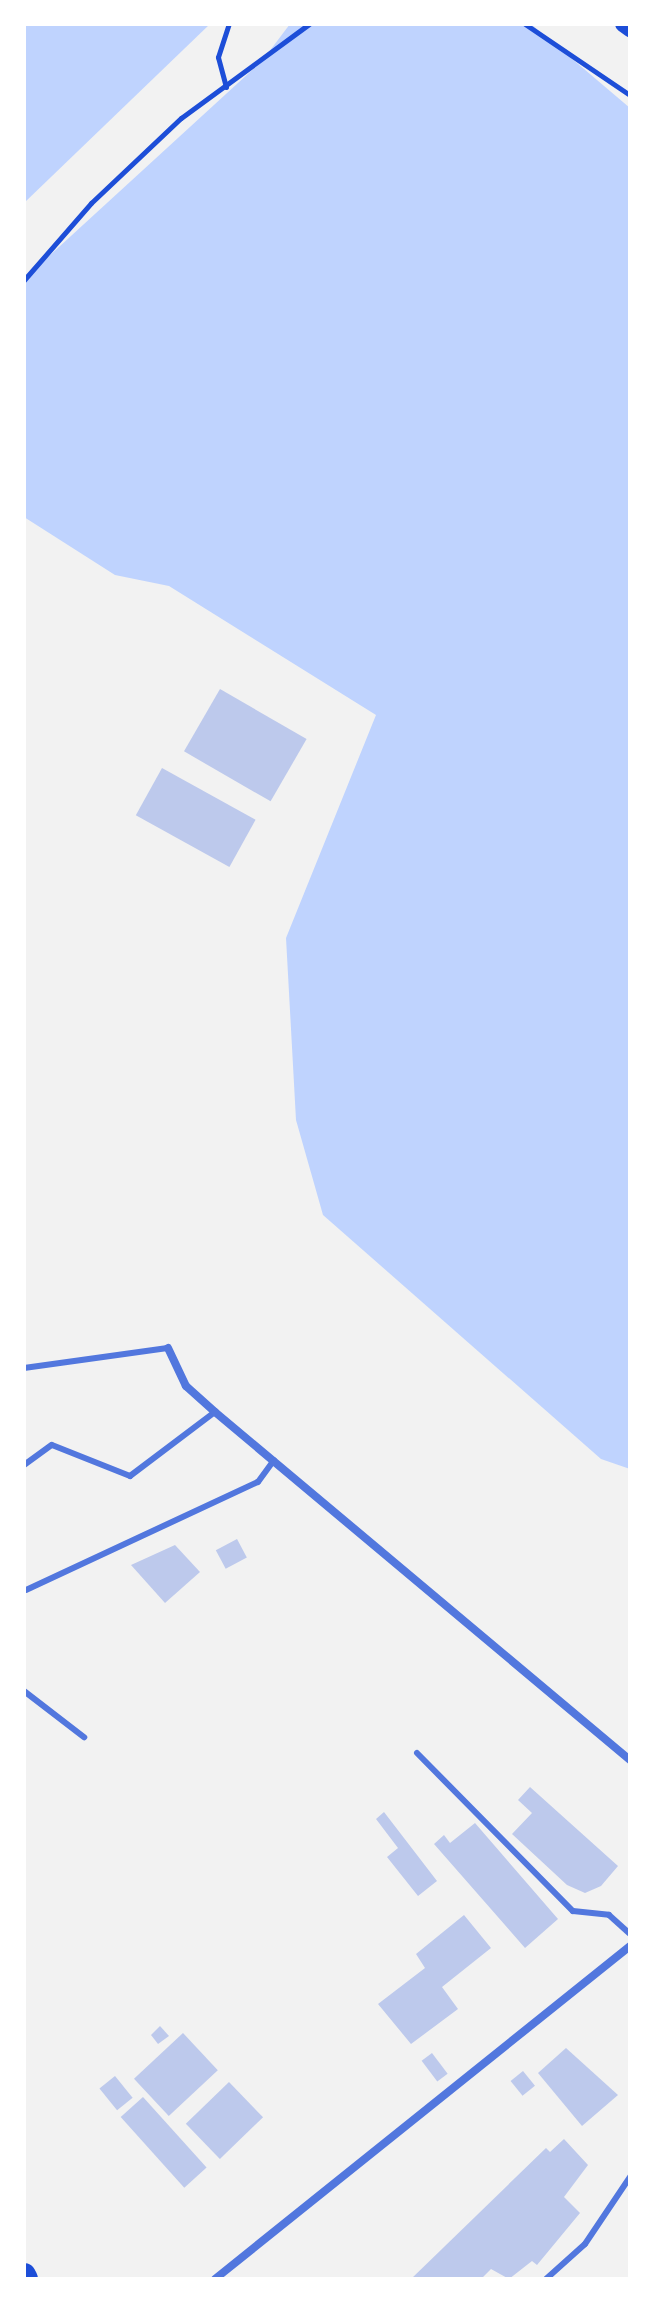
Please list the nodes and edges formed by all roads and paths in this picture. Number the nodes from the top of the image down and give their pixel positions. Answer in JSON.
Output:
{"nodes":[{"id":1,"x":229,"y":24,"type":"edge"},
{"id":2,"x":309,"y":24,"type":"edge"},
{"id":3,"x":525,"y":24,"type":"edge"},
{"id":4,"x":623,"y":24,"type":"edge"},
{"id":5,"x":630,"y":29,"type":"edge"},
{"id":6,"x":226,"y":87,"type":"junction"},
{"id":7,"x":630,"y":95,"type":"edge"},
{"id":8,"x":24,"y":280,"type":"edge"},
{"id":9,"x":168,"y":1348,"type":"joint"},
{"id":10,"x":24,"y":1368,"type":"edge"},
{"id":11,"x":215,"y":1412,"type":"junction"},
{"id":12,"x":274,"y":1460,"type":"junction"},
{"id":13,"x":24,"y":1465,"type":"edge"},
{"id":14,"x":26,"y":1590,"type":"dead end"},
{"id":15,"x":24,"y":1691,"type":"edge"},
{"id":16,"x":84,"y":1737,"type":"dead end"},
{"id":17,"x":417,"y":1753,"type":"dead end"},
{"id":18,"x":630,"y":1760,"type":"edge"},
{"id":19,"x":630,"y":1934,"type":"edge"},
{"id":20,"x":630,"y":1946,"type":"edge"},
{"id":21,"x":630,"y":2177,"type":"edge"},
{"id":22,"x":215,"y":2279,"type":"edge"},
{"id":23,"x":546,"y":2279,"type":"edge"}],
"edges":[{"from":1,"to":6,"type":"path"},
{"from":2,"to":6,"type":"path"},
{"from":3,"to":7,"type":"path"},
{"from":4,"to":5,"type":"main road"},
{"from":6,"to":8,"type":"path"},
{"from":9,"to":10,"type":"lane"},
{"from":9,"to":11,"type":"street"},
{"from":11,"to":12,"type":"street"},
{"from":11,"to":13,"type":"lane"},
{"from":12,"to":14,"type":"lane"},
{"from":12,"to":18,"type":"street"},
{"from":15,"to":16,"type":"lane"},
{"from":17,"to":19,"type":"lane"},
{"from":20,"to":22,"type":"street"},
{"from":21,"to":23,"type":"lane"}]}
